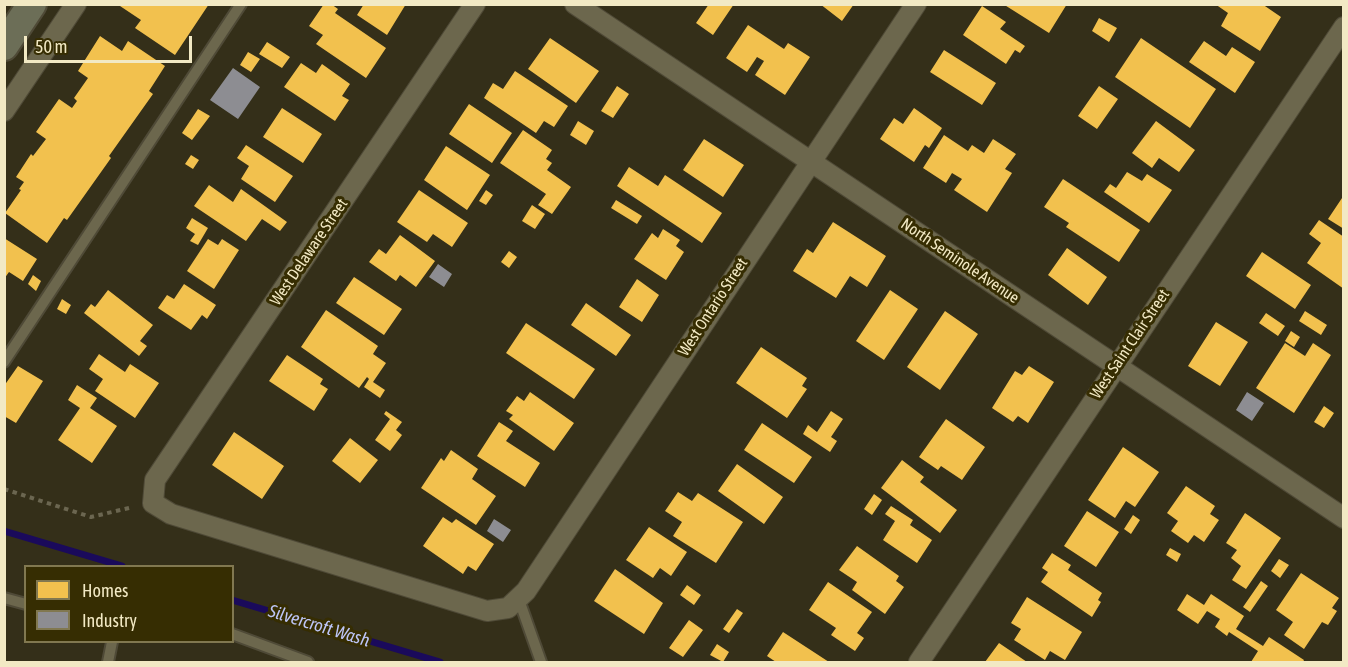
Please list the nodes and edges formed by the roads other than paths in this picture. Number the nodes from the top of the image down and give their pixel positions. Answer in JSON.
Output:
{"nodes":[{"id":1,"x":32,"y":4,"type":"edge"},
{"id":2,"x":76,"y":4,"type":"edge"},
{"id":3,"x":241,"y":4,"type":"edge"},
{"id":4,"x":475,"y":4,"type":"edge"},
{"id":5,"x":575,"y":4,"type":"edge"},
{"id":6,"x":916,"y":4,"type":"edge"},
{"id":7,"x":1344,"y":27,"type":"edge"},
{"id":8,"x":4,"y":46,"type":"edge"},
{"id":9,"x":4,"y":111,"type":"edge"},
{"id":10,"x":810,"y":161,"type":"junction"},
{"id":11,"x":4,"y":362,"type":"edge"},
{"id":12,"x":1116,"y":365,"type":"junction"},
{"id":13,"x":1344,"y":518,"type":"edge"},
{"id":14,"x":4,"y":597,"type":"edge"},
{"id":15,"x":513,"y":602,"type":"junction"},
{"id":16,"x":24,"y":603,"type":"edge"},
{"id":17,"x":234,"y":635,"type":"edge"},
{"id":18,"x":112,"y":643,"type":"edge"},
{"id":19,"x":108,"y":663,"type":"edge"},
{"id":20,"x":308,"y":663,"type":"edge"},
{"id":21,"x":541,"y":663,"type":"edge"},
{"id":22,"x":919,"y":663,"type":"edge"}],
"edges":[{"from":1,"to":8,"type":"main road"},
{"from":2,"to":9,"type":"street"},
{"from":3,"to":11,"type":"lane"},
{"from":4,"to":15,"type":"street","name":"West Delaware Street"},
{"from":5,"to":10,"type":"street","name":"North Seminole Avenue"},
{"from":6,"to":10,"type":"street","name":"West Ontario Street"},
{"from":7,"to":12,"type":"street","name":"West Saint Clair Street"},
{"from":10,"to":12,"type":"street","name":"North Seminole Avenue"},
{"from":10,"to":15,"type":"street","name":"West Ontario Street"},
{"from":12,"to":13,"type":"street","name":"North Seminole Avenue"},
{"from":12,"to":22,"type":"street","name":"West Saint Clair Street"},
{"from":14,"to":16,"type":"lane"},
{"from":15,"to":21,"type":"lane"},
{"from":17,"to":20,"type":"lane"},
{"from":18,"to":19,"type":"lane"}]}
